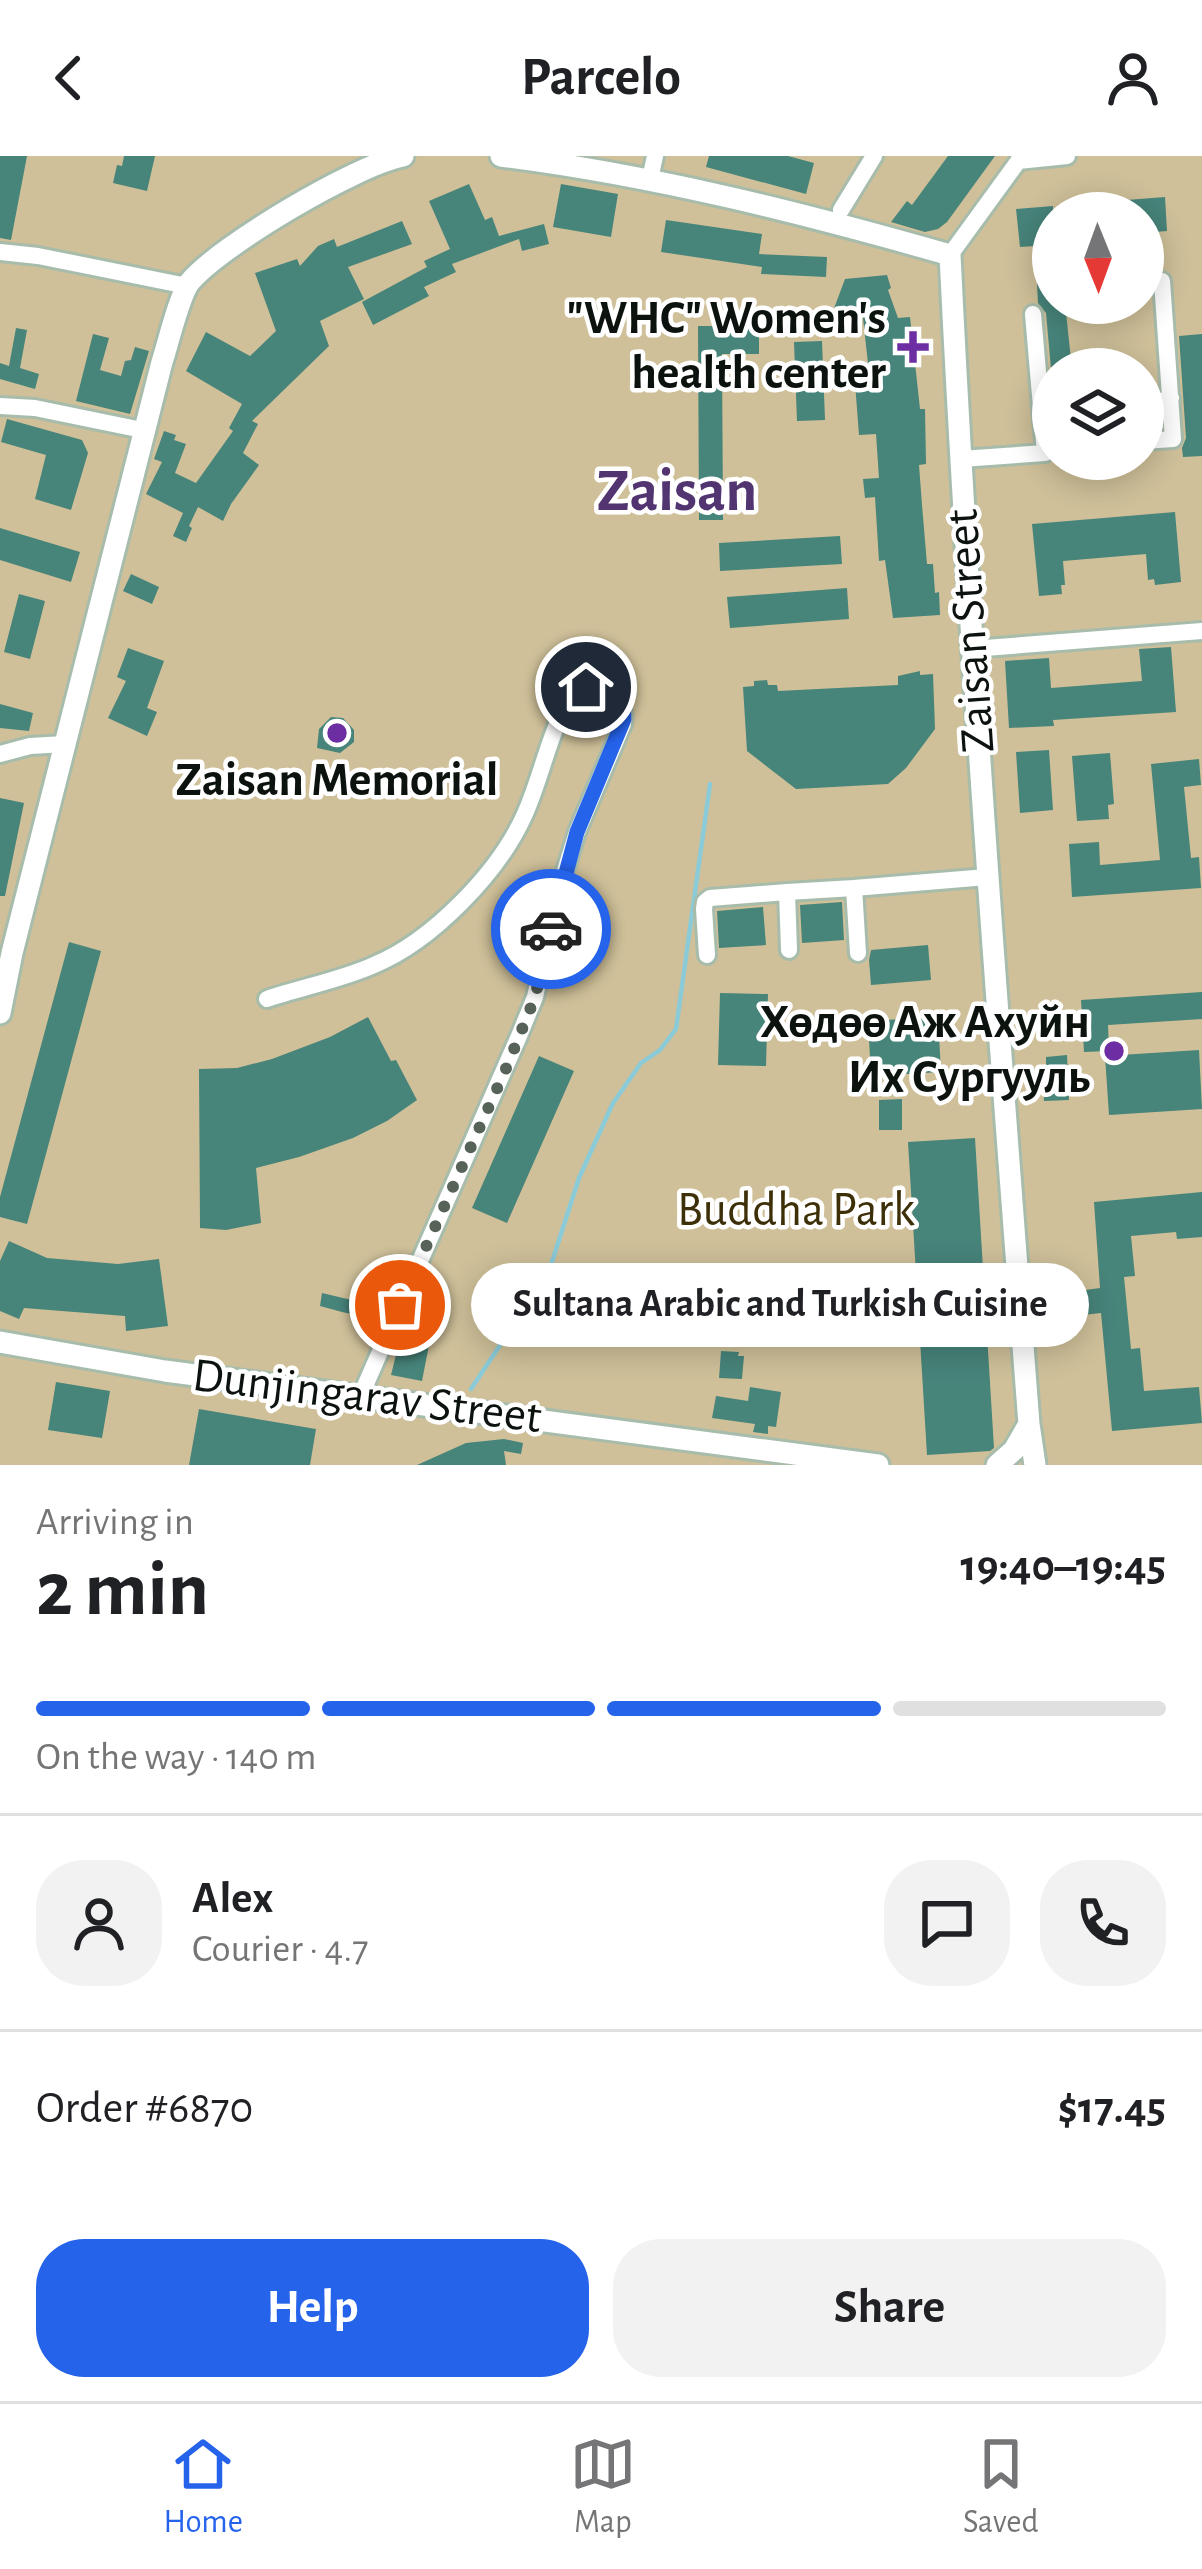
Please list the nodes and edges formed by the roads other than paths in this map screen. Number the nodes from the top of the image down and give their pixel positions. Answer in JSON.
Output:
{"nodes":[{"id":1,"x":404,"y":156,"type":"edge"},
{"id":2,"x":501,"y":156,"type":"edge"},
{"id":3,"x":874,"y":156,"type":"edge"},
{"id":4,"x":1066,"y":156,"type":"edge"},
{"id":5,"x":1020,"y":159,"type":"edge"},
{"id":6,"x":653,"y":167,"type":"edge"},
{"id":7,"x":841,"y":210,"type":"dead end"},
{"id":8,"x":0,"y":252,"type":"edge"},
{"id":9,"x":950,"y":255,"type":"junction"},
{"id":10,"x":187,"y":286,"type":"junction"},
{"id":11,"x":1164,"y":307,"type":"edge"},
{"id":12,"x":1171,"y":398,"type":"junction"},
{"id":13,"x":1164,"y":401,"type":"edge"},
{"id":14,"x":0,"y":406,"type":"edge"},
{"id":15,"x":147,"y":431,"type":"junction"},
{"id":16,"x":1164,"y":439,"type":"edge"},
{"id":17,"x":1032,"y":453,"type":"edge"},
{"id":18,"x":961,"y":459,"type":"junction"},
{"id":19,"x":1202,"y":631,"type":"edge"},
{"id":20,"x":972,"y":649,"type":"junction"},
{"id":21,"x":65,"y":744,"type":"junction"},
{"id":22,"x":0,"y":754,"type":"edge"},
{"id":23,"x":987,"y":878,"type":"junction"},
{"id":24,"x":854,"y":888,"type":"junction"},
{"id":25,"x":787,"y":892,"type":"junction"},
{"id":26,"x":789,"y":950,"type":"dead end"},
{"id":27,"x":858,"y":953,"type":"dead end"},
{"id":28,"x":707,"y":955,"type":"dead end"},
{"id":29,"x":267,"y":999,"type":"dead end"},
{"id":30,"x":0,"y":1013,"type":"edge"},
{"id":31,"x":0,"y":1342,"type":"edge"},
{"id":32,"x":362,"y":1395,"type":"junction"},
{"id":33,"x":1029,"y":1424,"type":"junction"},
{"id":34,"x":878,"y":1465,"type":"edge"},
{"id":35,"x":997,"y":1465,"type":"edge"},
{"id":36,"x":1035,"y":1465,"type":"edge"}],
"edges":[{"from":1,"to":10,"type":"main road"},
{"from":2,"to":6,"type":"main road"},
{"from":3,"to":7,"type":"street"},
{"from":4,"to":5,"type":"street"},
{"from":5,"to":9,"type":"street"},
{"from":6,"to":9,"type":"main road"},
{"from":8,"to":10,"type":"street"},
{"from":9,"to":18,"type":"main road","name":"Zaisan Street"},
{"from":10,"to":15,"type":"main road"},
{"from":11,"to":12,"type":"street"},
{"from":12,"to":13,"type":"street"},
{"from":12,"to":16,"type":"street"},
{"from":14,"to":15,"type":"street"},
{"from":15,"to":21,"type":"main road"},
{"from":17,"to":18,"type":"street"},
{"from":18,"to":20,"type":"main road","name":"Zaisan Street"},
{"from":19,"to":20,"type":"street"},
{"from":20,"to":23,"type":"main road","name":"Zaisan Street"},
{"from":21,"to":22,"type":"street"},
{"from":21,"to":30,"type":"main road"},
{"from":23,"to":24,"type":"street"},
{"from":23,"to":33,"type":"main road","name":"Zaisan Street"},
{"from":24,"to":25,"type":"street"},
{"from":24,"to":27,"type":"street"},
{"from":25,"to":26,"type":"street"},
{"from":25,"to":28,"type":"street"},
{"from":29,"to":32,"type":"street"},
{"from":31,"to":32,"type":"main road","name":"Dunjingarav Street"},
{"from":32,"to":34,"type":"main road","name":"Dunjingarav Street"},
{"from":33,"to":35,"type":"main road"},
{"from":33,"to":36,"type":"main road","name":"Zaisan Street"}]}
